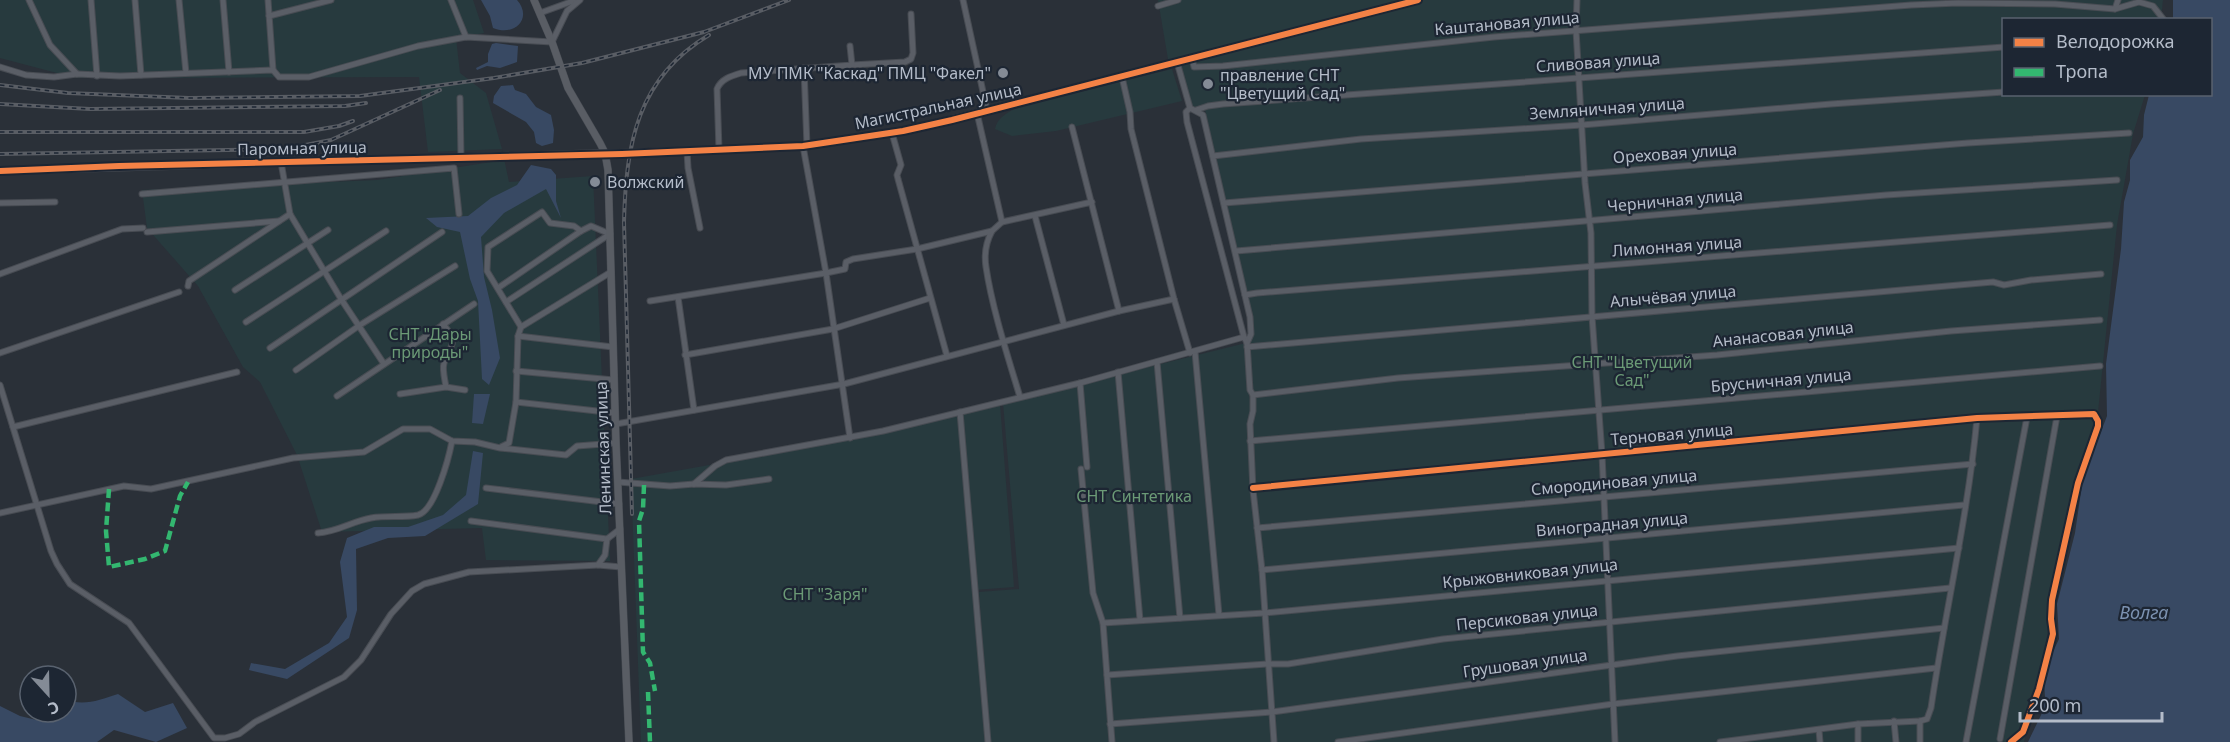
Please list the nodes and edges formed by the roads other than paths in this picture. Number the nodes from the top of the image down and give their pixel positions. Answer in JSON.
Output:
{"nodes":[{"id":1,"x":29,"y":0,"type":"edge"},
{"id":2,"x":91,"y":0,"type":"edge"},
{"id":3,"x":135,"y":0,"type":"edge"},
{"id":4,"x":179,"y":0,"type":"edge"},
{"id":5,"x":223,"y":0,"type":"edge"},
{"id":6,"x":268,"y":0,"type":"edge"},
{"id":7,"x":331,"y":0,"type":"edge"},
{"id":8,"x":451,"y":0,"type":"edge"},
{"id":9,"x":534,"y":0,"type":"edge"},
{"id":10,"x":578,"y":0,"type":"edge"},
{"id":11,"x":963,"y":0,"type":"edge"},
{"id":12,"x":1179,"y":0,"type":"edge"},
{"id":13,"x":1418,"y":0,"type":"edge"},
{"id":14,"x":1577,"y":0,"type":"edge"},
{"id":15,"x":2118,"y":0,"type":"edge"},
{"id":16,"x":2134,"y":1,"type":"edge"},
{"id":17,"x":2012,"y":2,"type":"edge"},
{"id":18,"x":2056,"y":2,"type":"edge"},
{"id":19,"x":2078,"y":3,"type":"edge"},
{"id":20,"x":1158,"y":6,"type":"dead end"},
{"id":21,"x":2115,"y":9,"type":"junction"},
{"id":22,"x":540,"y":13,"type":"junction"},
{"id":23,"x":911,"y":14,"type":"dead end"},
{"id":24,"x":269,"y":16,"type":"junction"},
{"id":25,"x":2162,"y":18,"type":"edge"},
{"id":26,"x":1576,"y":30,"type":"junction"},
{"id":27,"x":466,"y":37,"type":"junction"},
{"id":28,"x":552,"y":42,"type":"junction"},
{"id":29,"x":850,"y":46,"type":"dead end"},
{"id":30,"x":2002,"y":47,"type":"edge"},
{"id":31,"x":1192,"y":58,"type":"junction"},
{"id":32,"x":1177,"y":62,"type":"junction"},
{"id":33,"x":852,"y":65,"type":"junction"},
{"id":34,"x":0,"y":67,"type":"edge"},
{"id":35,"x":804,"y":68,"type":"junction"},
{"id":36,"x":273,"y":70,"type":"junction"},
{"id":37,"x":230,"y":72,"type":"junction"},
{"id":38,"x":77,"y":74,"type":"junction"},
{"id":39,"x":186,"y":74,"type":"junction"},
{"id":40,"x":141,"y":75,"type":"junction"},
{"id":41,"x":97,"y":76,"type":"junction"},
{"id":42,"x":1122,"y":76,"type":"junction"},
{"id":43,"x":1578,"y":77,"type":"junction"},
{"id":44,"x":2002,"y":92,"type":"edge"},
{"id":45,"x":460,"y":98,"type":"dead end"},
{"id":46,"x":1193,"y":109,"type":"junction"},
{"id":47,"x":987,"y":110,"type":"junction"},
{"id":48,"x":977,"y":113,"type":"junction"},
{"id":49,"x":1582,"y":125,"type":"junction"},
{"id":50,"x":1072,"y":127,"type":"dead end"},
{"id":51,"x":892,"y":133,"type":"junction"},
{"id":52,"x":2129,"y":133,"type":"dead end"},
{"id":53,"x":805,"y":146,"type":"junction"},
{"id":54,"x":718,"y":150,"type":"junction"},
{"id":55,"x":687,"y":151,"type":"junction"},
{"id":56,"x":605,"y":153,"type":"junction"},
{"id":57,"x":1213,"y":156,"type":"junction"},
{"id":58,"x":461,"y":158,"type":"junction"},
{"id":59,"x":281,"y":162,"type":"junction"},
{"id":60,"x":0,"y":171,"type":"edge"},
{"id":61,"x":1585,"y":174,"type":"junction"},
{"id":62,"x":2117,"y":180,"type":"dead end"},
{"id":63,"x":285,"y":182,"type":"junction"},
{"id":64,"x":142,"y":194,"type":"dead end"},
{"id":65,"x":55,"y":202,"type":"dead end"},
{"id":66,"x":1092,"y":202,"type":"junction"},
{"id":67,"x":0,"y":203,"type":"edge"},
{"id":68,"x":1224,"y":203,"type":"junction"},
{"id":69,"x":290,"y":214,"type":"junction"},
{"id":70,"x":459,"y":214,"type":"dead end"},
{"id":71,"x":1035,"y":216,"type":"junction"},
{"id":72,"x":279,"y":221,"type":"junction"},
{"id":73,"x":1002,"y":222,"type":"junction"},
{"id":74,"x":1590,"y":222,"type":"junction"},
{"id":75,"x":2110,"y":225,"type":"dead end"},
{"id":76,"x":700,"y":228,"type":"dead end"},
{"id":77,"x":328,"y":230,"type":"dead end"},
{"id":78,"x":386,"y":231,"type":"dead end"},
{"id":79,"x":581,"y":231,"type":"junction"},
{"id":80,"x":992,"y":231,"type":"junction"},
{"id":81,"x":442,"y":232,"type":"dead end"},
{"id":82,"x":610,"y":234,"type":"junction"},
{"id":83,"x":308,"y":243,"type":"junction"},
{"id":84,"x":917,"y":249,"type":"junction"},
{"id":85,"x":1236,"y":251,"type":"junction"},
{"id":86,"x":455,"y":266,"type":"dead end"},
{"id":87,"x":1591,"y":266,"type":"junction"},
{"id":88,"x":325,"y":270,"type":"junction"},
{"id":89,"x":611,"y":272,"type":"junction"},
{"id":90,"x":826,"y":273,"type":"junction"},
{"id":91,"x":0,"y":274,"type":"edge"},
{"id":92,"x":2101,"y":274,"type":"dead end"},
{"id":93,"x":188,"y":286,"type":"dead end"},
{"id":94,"x":498,"y":288,"type":"junction"},
{"id":95,"x":235,"y":290,"type":"dead end"},
{"id":96,"x":179,"y":292,"type":"dead end"},
{"id":97,"x":1245,"y":295,"type":"junction"},
{"id":98,"x":678,"y":297,"type":"junction"},
{"id":99,"x":930,"y":298,"type":"junction"},
{"id":100,"x":341,"y":299,"type":"junction"},
{"id":101,"x":1174,"y":299,"type":"junction"},
{"id":102,"x":650,"y":301,"type":"dead end"},
{"id":103,"x":506,"y":302,"type":"junction"},
{"id":104,"x":474,"y":304,"type":"dead end"},
{"id":105,"x":1119,"y":311,"type":"junction"},
{"id":106,"x":1592,"y":316,"type":"junction"},
{"id":107,"x":2100,"y":320,"type":"dead end"},
{"id":108,"x":246,"y":322,"type":"dead end"},
{"id":109,"x":443,"y":324,"type":"junction"},
{"id":110,"x":360,"y":325,"type":"junction"},
{"id":111,"x":1064,"y":325,"type":"junction"},
{"id":112,"x":521,"y":327,"type":"junction"},
{"id":113,"x":834,"y":329,"type":"junction"},
{"id":114,"x":518,"y":336,"type":"junction"},
{"id":115,"x":1003,"y":341,"type":"junction"},
{"id":116,"x":1246,"y":345,"type":"junction"},
{"id":117,"x":614,"y":347,"type":"junction"},
{"id":118,"x":270,"y":348,"type":"dead end"},
{"id":119,"x":0,"y":352,"type":"edge"},
{"id":120,"x":1192,"y":352,"type":"junction"},
{"id":121,"x":685,"y":355,"type":"junction"},
{"id":122,"x":946,"y":357,"type":"junction"},
{"id":123,"x":1157,"y":362,"type":"junction"},
{"id":124,"x":1597,"y":362,"type":"junction"},
{"id":125,"x":384,"y":364,"type":"junction"},
{"id":126,"x":2100,"y":366,"type":"dead end"},
{"id":127,"x":296,"y":370,"type":"dead end"},
{"id":128,"x":516,"y":371,"type":"junction"},
{"id":129,"x":237,"y":372,"type":"dead end"},
{"id":130,"x":1118,"y":372,"type":"junction"},
{"id":131,"x":614,"y":380,"type":"junction"},
{"id":132,"x":1080,"y":383,"type":"junction"},
{"id":133,"x":844,"y":384,"type":"junction"},
{"id":134,"x":0,"y":385,"type":"edge"},
{"id":135,"x":446,"y":387,"type":"junction"},
{"id":136,"x":465,"y":390,"type":"dead end"},
{"id":137,"x":400,"y":394,"type":"dead end"},
{"id":138,"x":337,"y":396,"type":"dead end"},
{"id":139,"x":1253,"y":396,"type":"junction"},
{"id":140,"x":1020,"y":397,"type":"junction"},
{"id":141,"x":516,"y":402,"type":"junction"},
{"id":142,"x":1600,"y":409,"type":"junction"},
{"id":143,"x":694,"y":410,"type":"junction"},
{"id":144,"x":960,"y":412,"type":"junction"},
{"id":145,"x":615,"y":413,"type":"junction"},
{"id":146,"x":2057,"y":416,"type":"junction"},
{"id":147,"x":2027,"y":417,"type":"junction"},
{"id":148,"x":1977,"y":418,"type":"junction"},
{"id":149,"x":616,"y":424,"type":"junction"},
{"id":150,"x":13,"y":427,"type":"junction"},
{"id":151,"x":850,"y":438,"type":"junction"},
{"id":152,"x":452,"y":441,"type":"junction"},
{"id":153,"x":1250,"y":441,"type":"junction"},
{"id":154,"x":616,"y":443,"type":"junction"},
{"id":155,"x":500,"y":448,"type":"junction"},
{"id":156,"x":1602,"y":454,"type":"junction"},
{"id":157,"x":1973,"y":464,"type":"junction"},
{"id":158,"x":769,"y":479,"type":"dead end"},
{"id":159,"x":618,"y":482,"type":"junction"},
{"id":160,"x":694,"y":484,"type":"junction"},
{"id":161,"x":1253,"y":488,"type":"junction"},
{"id":162,"x":486,"y":489,"type":"dead end"},
{"id":163,"x":1604,"y":497,"type":"junction"},
{"id":164,"x":36,"y":504,"type":"junction"},
{"id":165,"x":619,"y":504,"type":"junction"},
{"id":166,"x":1965,"y":505,"type":"junction"},
{"id":167,"x":0,"y":513,"type":"edge"},
{"id":168,"x":471,"y":521,"type":"dead end"},
{"id":169,"x":1257,"y":528,"type":"junction"},
{"id":170,"x":620,"y":529,"type":"junction"},
{"id":171,"x":318,"y":533,"type":"dead end"},
{"id":172,"x":1605,"y":538,"type":"junction"},
{"id":173,"x":607,"y":539,"type":"junction"},
{"id":174,"x":1959,"y":548,"type":"junction"},
{"id":175,"x":598,"y":565,"type":"junction"},
{"id":176,"x":621,"y":567,"type":"junction"},
{"id":177,"x":1262,"y":570,"type":"junction"},
{"id":178,"x":1609,"y":579,"type":"junction"},
{"id":179,"x":1950,"y":588,"type":"junction"},
{"id":180,"x":1264,"y":613,"type":"junction"},
{"id":181,"x":1219,"y":615,"type":"junction"},
{"id":182,"x":1180,"y":618,"type":"junction"},
{"id":183,"x":1140,"y":620,"type":"junction"},
{"id":184,"x":1611,"y":622,"type":"junction"},
{"id":185,"x":1103,"y":623,"type":"junction"},
{"id":186,"x":1944,"y":628,"type":"junction"},
{"id":187,"x":1267,"y":664,"type":"junction"},
{"id":188,"x":1611,"y":664,"type":"junction"},
{"id":189,"x":1936,"y":668,"type":"junction"},
{"id":190,"x":1107,"y":675,"type":"junction"},
{"id":191,"x":1613,"y":704,"type":"junction"},
{"id":192,"x":1272,"y":712,"type":"junction"},
{"id":193,"x":1894,"y":721,"type":"junction"},
{"id":194,"x":1920,"y":721,"type":"junction"},
{"id":195,"x":1110,"y":724,"type":"junction"},
{"id":196,"x":1858,"y":724,"type":"junction"},
{"id":197,"x":1819,"y":730,"type":"junction"},
{"id":198,"x":1780,"y":735,"type":"junction"},
{"id":199,"x":2000,"y":739,"type":"dead end"},
{"id":200,"x":1742,"y":741,"type":"edge"},
{"id":201,"x":629,"y":742,"type":"edge"},
{"id":202,"x":988,"y":742,"type":"edge"},
{"id":203,"x":1112,"y":742,"type":"edge"},
{"id":204,"x":1274,"y":742,"type":"edge"},
{"id":205,"x":1338,"y":742,"type":"edge"},
{"id":206,"x":1615,"y":742,"type":"edge"},
{"id":207,"x":1720,"y":742,"type":"edge"},
{"id":208,"x":1781,"y":742,"type":"edge"},
{"id":209,"x":1820,"y":742,"type":"edge"},
{"id":210,"x":1858,"y":742,"type":"edge"},
{"id":211,"x":1896,"y":742,"type":"edge"},
{"id":212,"x":1920,"y":742,"type":"edge"},
{"id":213,"x":1966,"y":742,"type":"edge"},
{"id":214,"x":2011,"y":742,"type":"edge"}],
"edges":[{"from":1,"to":38,"type":"street"},
{"from":2,"to":41,"type":"street"},
{"from":3,"to":40,"type":"street"},
{"from":4,"to":39,"type":"street"},
{"from":5,"to":37,"type":"street"},
{"from":6,"to":24,"type":"street"},
{"from":7,"to":24,"type":"street"},
{"from":8,"to":27,"type":"street"},
{"from":9,"to":22,"type":"street"},
{"from":10,"to":22,"type":"street"},
{"from":10,"to":28,"type":"street"},
{"from":11,"to":47,"type":"street"},
{"from":12,"to":20,"type":"street"},
{"from":13,"to":31,"type":"street","name":"Магистральная улица"},
{"from":14,"to":26,"type":"street"},
{"from":15,"to":21,"type":"street"},
{"from":16,"to":21,"type":"street","name":"Каштановая улица"},
{"from":16,"to":25,"type":"street","name":"Каштановая улица"},
{"from":17,"to":18,"type":"street","name":"Каштановая улица"},
{"from":17,"to":26,"type":"street","name":"Каштановая улица"},
{"from":18,"to":19,"type":"street","name":"Каштановая улица"},
{"from":19,"to":21,"type":"street","name":"Каштановая улица"},
{"from":22,"to":28,"type":"street"},
{"from":23,"to":33,"type":"street"},
{"from":24,"to":36,"type":"street"},
{"from":26,"to":31,"type":"street","name":"Каштановая улица"},
{"from":26,"to":43,"type":"street"},
{"from":27,"to":28,"type":"street"},
{"from":27,"to":36,"type":"street"},
{"from":28,"to":56,"type":"street"},
{"from":29,"to":33,"type":"street"},
{"from":30,"to":43,"type":"street","name":"Сливовая улица"},
{"from":31,"to":32,"type":"street","name":"Магистральная улица"},
{"from":32,"to":42,"type":"street","name":"Магистральная улица"},
{"from":32,"to":46,"type":"street"},
{"from":33,"to":35,"type":"street"},
{"from":34,"to":38,"type":"street"},
{"from":35,"to":53,"type":"street"},
{"from":35,"to":54,"type":"street"},
{"from":36,"to":37,"type":"street"},
{"from":37,"to":39,"type":"street"},
{"from":38,"to":41,"type":"street"},
{"from":39,"to":40,"type":"street"},
{"from":40,"to":41,"type":"street"},
{"from":42,"to":47,"type":"street","name":"Магистральная улица"},
{"from":42,"to":101,"type":"street"},
{"from":43,"to":46,"type":"street","name":"Сливовая улица"},
{"from":43,"to":49,"type":"street"},
{"from":44,"to":49,"type":"street","name":"Земляничная улица"},
{"from":45,"to":58,"type":"street"},
{"from":46,"to":57,"type":"street"},
{"from":46,"to":116,"type":"street"},
{"from":47,"to":48,"type":"street","name":"Магистральная улица"},
{"from":48,"to":51,"type":"street","name":"Магистральная улица"},
{"from":48,"to":73,"type":"street"},
{"from":49,"to":57,"type":"street","name":"Земляничная улица"},
{"from":49,"to":61,"type":"street"},
{"from":50,"to":66,"type":"street"},
{"from":51,"to":53,"type":"street","name":"Магистральная улица"},
{"from":51,"to":84,"type":"street"},
{"from":52,"to":61,"type":"street","name":"Ореховая улица"},
{"from":53,"to":54,"type":"street","name":"Магистральная улица"},
{"from":53,"to":90,"type":"street"},
{"from":54,"to":55,"type":"street","name":"Магистральная улица"},
{"from":55,"to":56,"type":"street","name":"Магистральная улица"},
{"from":55,"to":76,"type":"street"},
{"from":56,"to":58,"type":"street","name":"Паромная улица"},
{"from":56,"to":82,"type":"street","name":"Ленинская улица"},
{"from":57,"to":68,"type":"street"},
{"from":58,"to":59,"type":"street","name":"Паромная улица"},
{"from":59,"to":60,"type":"street","name":"Паромная улица"},
{"from":59,"to":63,"type":"street"},
{"from":61,"to":68,"type":"street","name":"Ореховая улица"},
{"from":61,"to":74,"type":"street"},
{"from":62,"to":74,"type":"street","name":"Черничная улица"},
{"from":63,"to":64,"type":"street"},
{"from":63,"to":69,"type":"street"},
{"from":63,"to":70,"type":"street"},
{"from":65,"to":67,"type":"street"},
{"from":66,"to":71,"type":"street"},
{"from":66,"to":105,"type":"street"},
{"from":68,"to":85,"type":"street"},
{"from":69,"to":72,"type":"street"},
{"from":69,"to":83,"type":"street"},
{"from":71,"to":73,"type":"street"},
{"from":71,"to":111,"type":"street"},
{"from":72,"to":91,"type":"street"},
{"from":72,"to":93,"type":"street"},
{"from":73,"to":80,"type":"street"},
{"from":74,"to":85,"type":"street","name":"Черничная улица"},
{"from":74,"to":87,"type":"street"},
{"from":75,"to":87,"type":"street","name":"Лимонная улица"},
{"from":77,"to":83,"type":"street"},
{"from":78,"to":88,"type":"street"},
{"from":79,"to":82,"type":"street"},
{"from":79,"to":94,"type":"street"},
{"from":79,"to":94,"type":"street"},
{"from":80,"to":84,"type":"street"},
{"from":80,"to":115,"type":"street"},
{"from":81,"to":100,"type":"street"},
{"from":82,"to":89,"type":"street","name":"Ленинская улица"},
{"from":82,"to":103,"type":"street"},
{"from":83,"to":88,"type":"street"},
{"from":83,"to":95,"type":"street"},
{"from":84,"to":90,"type":"street"},
{"from":84,"to":99,"type":"street"},
{"from":85,"to":97,"type":"street"},
{"from":86,"to":110,"type":"street"},
{"from":87,"to":97,"type":"street","name":"Лимонная улица"},
{"from":87,"to":106,"type":"street"},
{"from":88,"to":100,"type":"street"},
{"from":88,"to":108,"type":"street"},
{"from":89,"to":112,"type":"street"},
{"from":89,"to":117,"type":"street","name":"Ленинская улица"},
{"from":90,"to":98,"type":"street"},
{"from":90,"to":113,"type":"street"},
{"from":92,"to":106,"type":"street","name":"Алычёвая улица"},
{"from":94,"to":103,"type":"street"},
{"from":96,"to":119,"type":"street"},
{"from":97,"to":116,"type":"street"},
{"from":98,"to":102,"type":"street"},
{"from":98,"to":121,"type":"street"},
{"from":99,"to":113,"type":"street"},
{"from":99,"to":122,"type":"street"},
{"from":100,"to":110,"type":"street"},
{"from":100,"to":118,"type":"street"},
{"from":101,"to":105,"type":"street"},
{"from":101,"to":120,"type":"street"},
{"from":103,"to":112,"type":"street"},
{"from":104,"to":109,"type":"street"},
{"from":105,"to":111,"type":"street"},
{"from":106,"to":116,"type":"street","name":"Алычёвая улица"},
{"from":106,"to":124,"type":"street"},
{"from":107,"to":124,"type":"street","name":"Ананасовая улица"},
{"from":109,"to":125,"type":"street"},
{"from":109,"to":135,"type":"street"},
{"from":110,"to":125,"type":"street"},
{"from":110,"to":127,"type":"street"},
{"from":111,"to":115,"type":"street"},
{"from":112,"to":114,"type":"street"},
{"from":113,"to":121,"type":"street"},
{"from":113,"to":133,"type":"street"},
{"from":114,"to":117,"type":"street"},
{"from":114,"to":128,"type":"street"},
{"from":115,"to":122,"type":"street"},
{"from":115,"to":140,"type":"street"},
{"from":116,"to":120,"type":"street","name":"Алычёвая улица"},
{"from":116,"to":139,"type":"street"},
{"from":117,"to":131,"type":"street","name":"Ленинская улица"},
{"from":120,"to":123,"type":"street","name":"Алычёвая улица"},
{"from":120,"to":181,"type":"street"},
{"from":121,"to":143,"type":"street"},
{"from":122,"to":133,"type":"street"},
{"from":123,"to":130,"type":"street","name":"Алычёвая улица"},
{"from":123,"to":182,"type":"street"},
{"from":124,"to":139,"type":"street","name":"Ананасовая улица"},
{"from":124,"to":142,"type":"street"},
{"from":125,"to":138,"type":"street"},
{"from":126,"to":142,"type":"street","name":"Брусничная улица"},
{"from":128,"to":131,"type":"street"},
{"from":128,"to":141,"type":"street"},
{"from":129,"to":150,"type":"street"},
{"from":130,"to":132,"type":"street","name":"Алычёвая улица"},
{"from":130,"to":183,"type":"street"},
{"from":131,"to":145,"type":"street","name":"Ленинская улица"},
{"from":132,"to":140,"type":"street","name":"Алычёвая улица"},
{"from":132,"to":185,"type":"street"},
{"from":133,"to":143,"type":"street"},
{"from":133,"to":151,"type":"street"},
{"from":134,"to":150,"type":"street"},
{"from":135,"to":136,"type":"street"},
{"from":135,"to":137,"type":"street"},
{"from":139,"to":153,"type":"street"},
{"from":140,"to":144,"type":"street","name":"Алычёвая улица"},
{"from":141,"to":145,"type":"street"},
{"from":141,"to":155,"type":"street"},
{"from":142,"to":153,"type":"street","name":"Брусничная улица"},
{"from":142,"to":156,"type":"street"},
{"from":143,"to":149,"type":"street"},
{"from":144,"to":151,"type":"street","name":"Алычёвая улица"},
{"from":144,"to":202,"type":"street"},
{"from":145,"to":149,"type":"street","name":"Ленинская улица"},
{"from":146,"to":147,"type":"street","name":"Терновая улица"},
{"from":146,"to":199,"type":"street"},
{"from":146,"to":214,"type":"street","name":"Терновая улица"},
{"from":147,"to":148,"type":"street","name":"Терновая улица"},
{"from":147,"to":213,"type":"street"},
{"from":148,"to":156,"type":"street","name":"Терновая улица"},
{"from":148,"to":157,"type":"street"},
{"from":149,"to":154,"type":"street","name":"Ленинская улица"},
{"from":150,"to":164,"type":"street"},
{"from":151,"to":160,"type":"street","name":"Алычёвая улица"},
{"from":152,"to":155,"type":"street"},
{"from":152,"to":164,"type":"street"},
{"from":152,"to":171,"type":"street"},
{"from":153,"to":161,"type":"street"},
{"from":154,"to":155,"type":"street"},
{"from":154,"to":159,"type":"street","name":"Ленинская улица"},
{"from":156,"to":161,"type":"street","name":"Терновая улица"},
{"from":156,"to":163,"type":"street"},
{"from":157,"to":163,"type":"street","name":"Смородиновая улица"},
{"from":157,"to":166,"type":"street"},
{"from":158,"to":160,"type":"street"},
{"from":159,"to":160,"type":"street"},
{"from":159,"to":165,"type":"street","name":"Ленинская улица"},
{"from":161,"to":169,"type":"street"},
{"from":162,"to":165,"type":"street"},
{"from":163,"to":169,"type":"street","name":"Смородиновая улица"},
{"from":163,"to":172,"type":"street"},
{"from":164,"to":167,"type":"street"},
{"from":164,"to":175,"type":"street"},
{"from":165,"to":170,"type":"street","name":"Ленинская улица"},
{"from":166,"to":172,"type":"street","name":"Виноградная улица"},
{"from":166,"to":174,"type":"street"},
{"from":168,"to":173,"type":"street"},
{"from":169,"to":177,"type":"street"},
{"from":170,"to":173,"type":"street"},
{"from":170,"to":176,"type":"street","name":"Ленинская улица"},
{"from":172,"to":177,"type":"street","name":"Виноградная улица"},
{"from":172,"to":178,"type":"street"},
{"from":173,"to":175,"type":"street"},
{"from":174,"to":178,"type":"street","name":"Крыжовниковая улица"},
{"from":174,"to":179,"type":"street"},
{"from":175,"to":176,"type":"street"},
{"from":176,"to":201,"type":"street","name":"Ленинская улица"},
{"from":177,"to":180,"type":"street"},
{"from":178,"to":180,"type":"street","name":"Крыжовниковая улица"},
{"from":178,"to":184,"type":"street"},
{"from":179,"to":184,"type":"street","name":"Персиковая улица"},
{"from":179,"to":186,"type":"street"},
{"from":180,"to":181,"type":"street","name":"Крыжовниковая улица"},
{"from":180,"to":187,"type":"street"},
{"from":181,"to":182,"type":"street","name":"Крыжовниковая улица"},
{"from":182,"to":183,"type":"street","name":"Крыжовниковая улица"},
{"from":183,"to":185,"type":"street","name":"Крыжовниковая улица"},
{"from":184,"to":187,"type":"street","name":"Персиковая улица"},
{"from":184,"to":188,"type":"street"},
{"from":185,"to":190,"type":"street"},
{"from":186,"to":188,"type":"street","name":"Грушовая улица"},
{"from":186,"to":189,"type":"street"},
{"from":187,"to":190,"type":"street","name":"Персиковая улица"},
{"from":187,"to":192,"type":"street"},
{"from":188,"to":191,"type":"street"},
{"from":188,"to":192,"type":"street","name":"Грушовая улица"},
{"from":189,"to":191,"type":"street"},
{"from":189,"to":194,"type":"street"},
{"from":190,"to":195,"type":"street"},
{"from":191,"to":205,"type":"street"},
{"from":191,"to":206,"type":"street"},
{"from":192,"to":195,"type":"street","name":"Грушовая улица"},
{"from":192,"to":204,"type":"street"},
{"from":193,"to":194,"type":"street"},
{"from":193,"to":196,"type":"street"},
{"from":193,"to":211,"type":"street"},
{"from":194,"to":212,"type":"street"},
{"from":195,"to":203,"type":"street"},
{"from":196,"to":197,"type":"street"},
{"from":196,"to":210,"type":"street"},
{"from":197,"to":198,"type":"street"},
{"from":197,"to":209,"type":"street"},
{"from":198,"to":200,"type":"street"},
{"from":198,"to":208,"type":"street"},
{"from":200,"to":207,"type":"street"}]}
